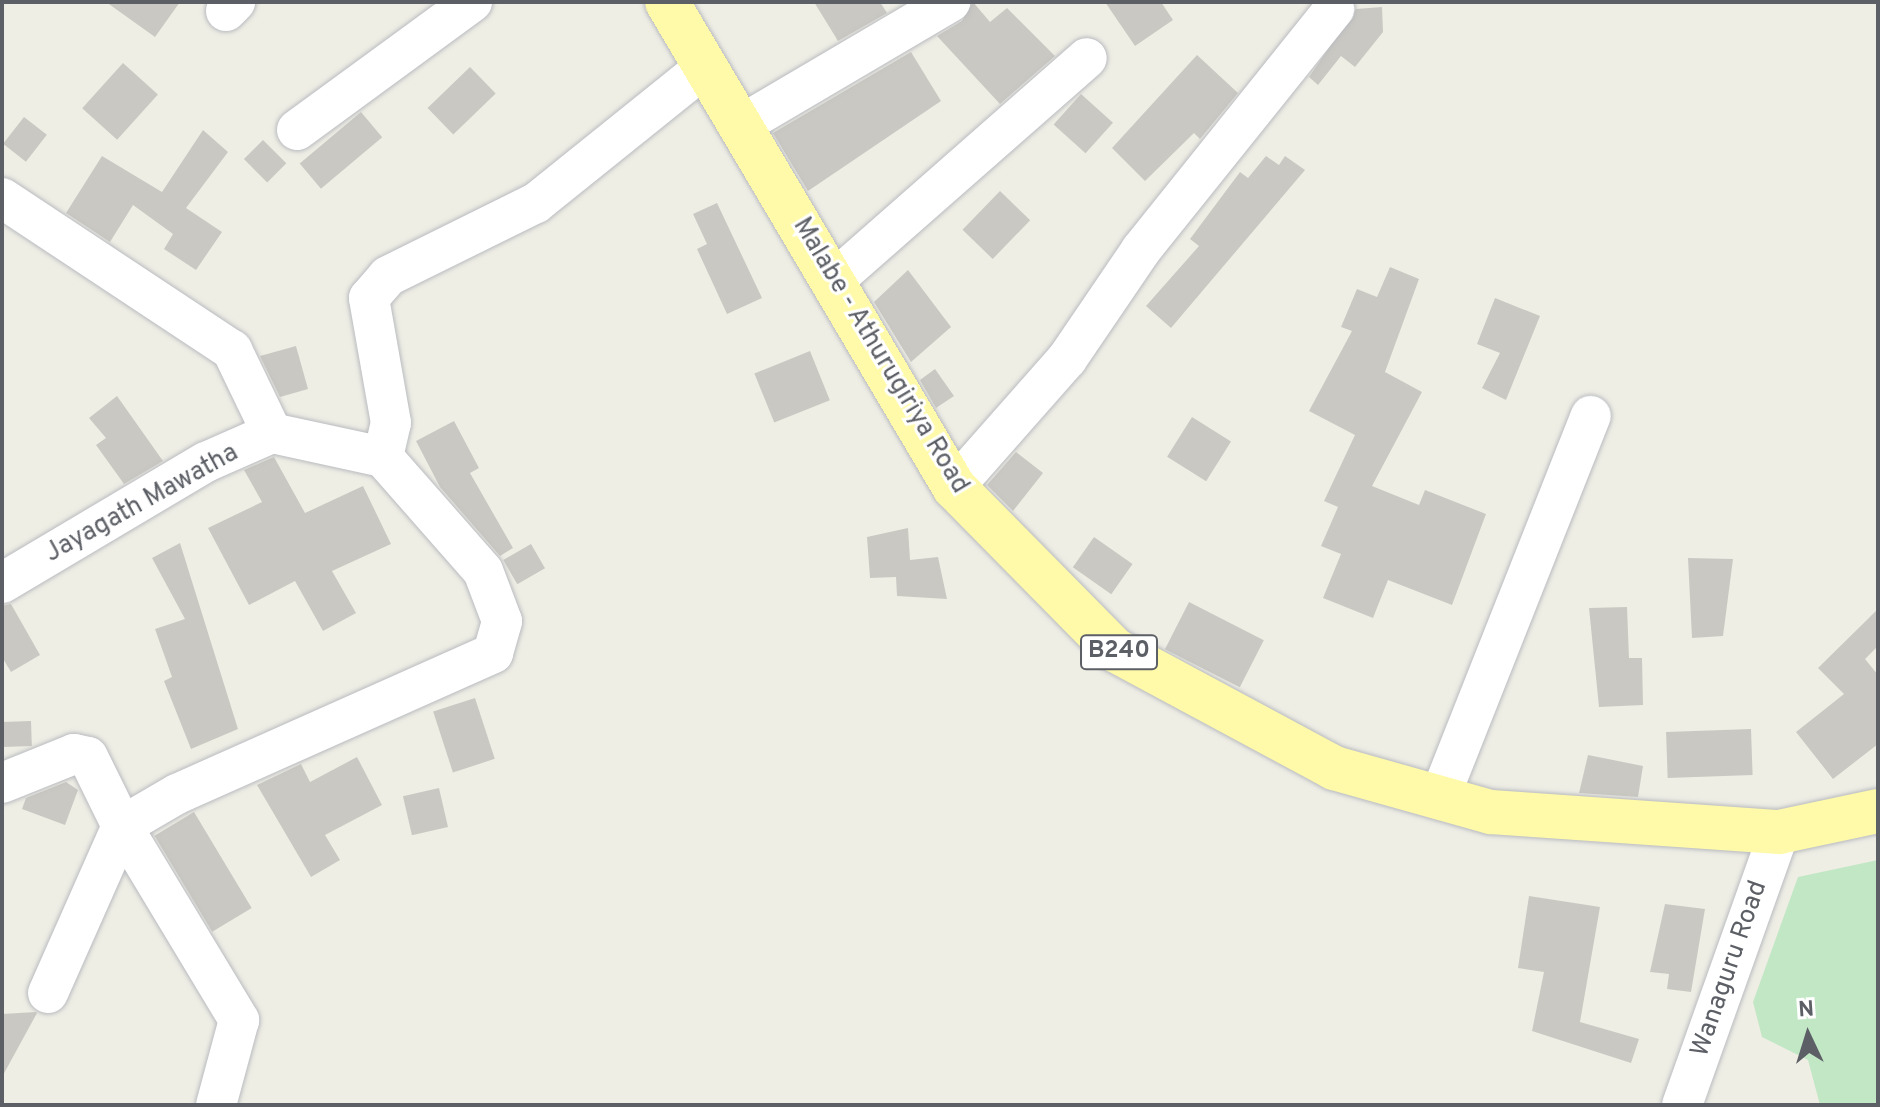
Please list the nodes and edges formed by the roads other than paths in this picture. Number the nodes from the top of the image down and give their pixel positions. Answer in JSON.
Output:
{"nodes":[{"id":1,"x":472,"y":2,"type":"edge"},
{"id":2,"x":667,"y":2,"type":"edge"},
{"id":3,"x":950,"y":2,"type":"edge"},
{"id":4,"x":1334,"y":9,"type":"dead end"},
{"id":5,"x":1087,"y":58,"type":"dead end"},
{"id":6,"x":704,"y":68,"type":"junction"},
{"id":7,"x":741,"y":125,"type":"junction"},
{"id":8,"x":297,"y":130,"type":"dead end"},
{"id":9,"x":2,"y":198,"type":"edge"},
{"id":10,"x":832,"y":282,"type":"junction"},
{"id":11,"x":1591,"y":416,"type":"dead end"},
{"id":12,"x":272,"y":433,"type":"junction"},
{"id":13,"x":383,"y":457,"type":"junction"},
{"id":14,"x":954,"y":487,"type":"junction"},
{"id":15,"x":2,"y":583,"type":"edge"},
{"id":16,"x":2,"y":783,"type":"edge"},
{"id":17,"x":1439,"y":799,"type":"junction"},
{"id":18,"x":1877,"y":810,"type":"edge"},
{"id":19,"x":122,"y":826,"type":"junction"},
{"id":20,"x":1779,"y":832,"type":"junction"},
{"id":21,"x":48,"y":993,"type":"dead end"},
{"id":22,"x":216,"y":1105,"type":"edge"},
{"id":23,"x":1682,"y":1105,"type":"edge"}],
"edges":[{"from":1,"to":8,"type":"street"},
{"from":2,"to":6,"type":"main road","name":"Malabe - Athurugiriya Road","number":"B240"},
{"from":3,"to":7,"type":"street"},
{"from":4,"to":14,"type":"street"},
{"from":5,"to":10,"type":"street"},
{"from":6,"to":7,"type":"main road","name":"Malabe - Athurugiriya Road","number":"B240"},
{"from":6,"to":13,"type":"street"},
{"from":7,"to":10,"type":"main road","name":"Malabe - Athurugiriya Road","number":"B240"},
{"from":9,"to":12,"type":"street"},
{"from":10,"to":14,"type":"main road","name":"Malabe - Athurugiriya Road","number":"B240"},
{"from":11,"to":17,"type":"street"},
{"from":12,"to":13,"type":"street"},
{"from":12,"to":15,"type":"street","name":"Jayagath Mawatha"},
{"from":13,"to":19,"type":"street"},
{"from":14,"to":17,"type":"main road","name":"Malabe - Athurugiriya Road","number":"B240"},
{"from":16,"to":19,"type":"street"},
{"from":17,"to":20,"type":"main road","name":"Malabe - Athurugiriya Road","number":"B240"},
{"from":18,"to":20,"type":"main road","name":"Malabe - Athurugiriya Road","number":"B240"},
{"from":19,"to":21,"type":"street"},
{"from":19,"to":22,"type":"street"},
{"from":20,"to":23,"type":"street","name":"Wanaguru Road"}]}
